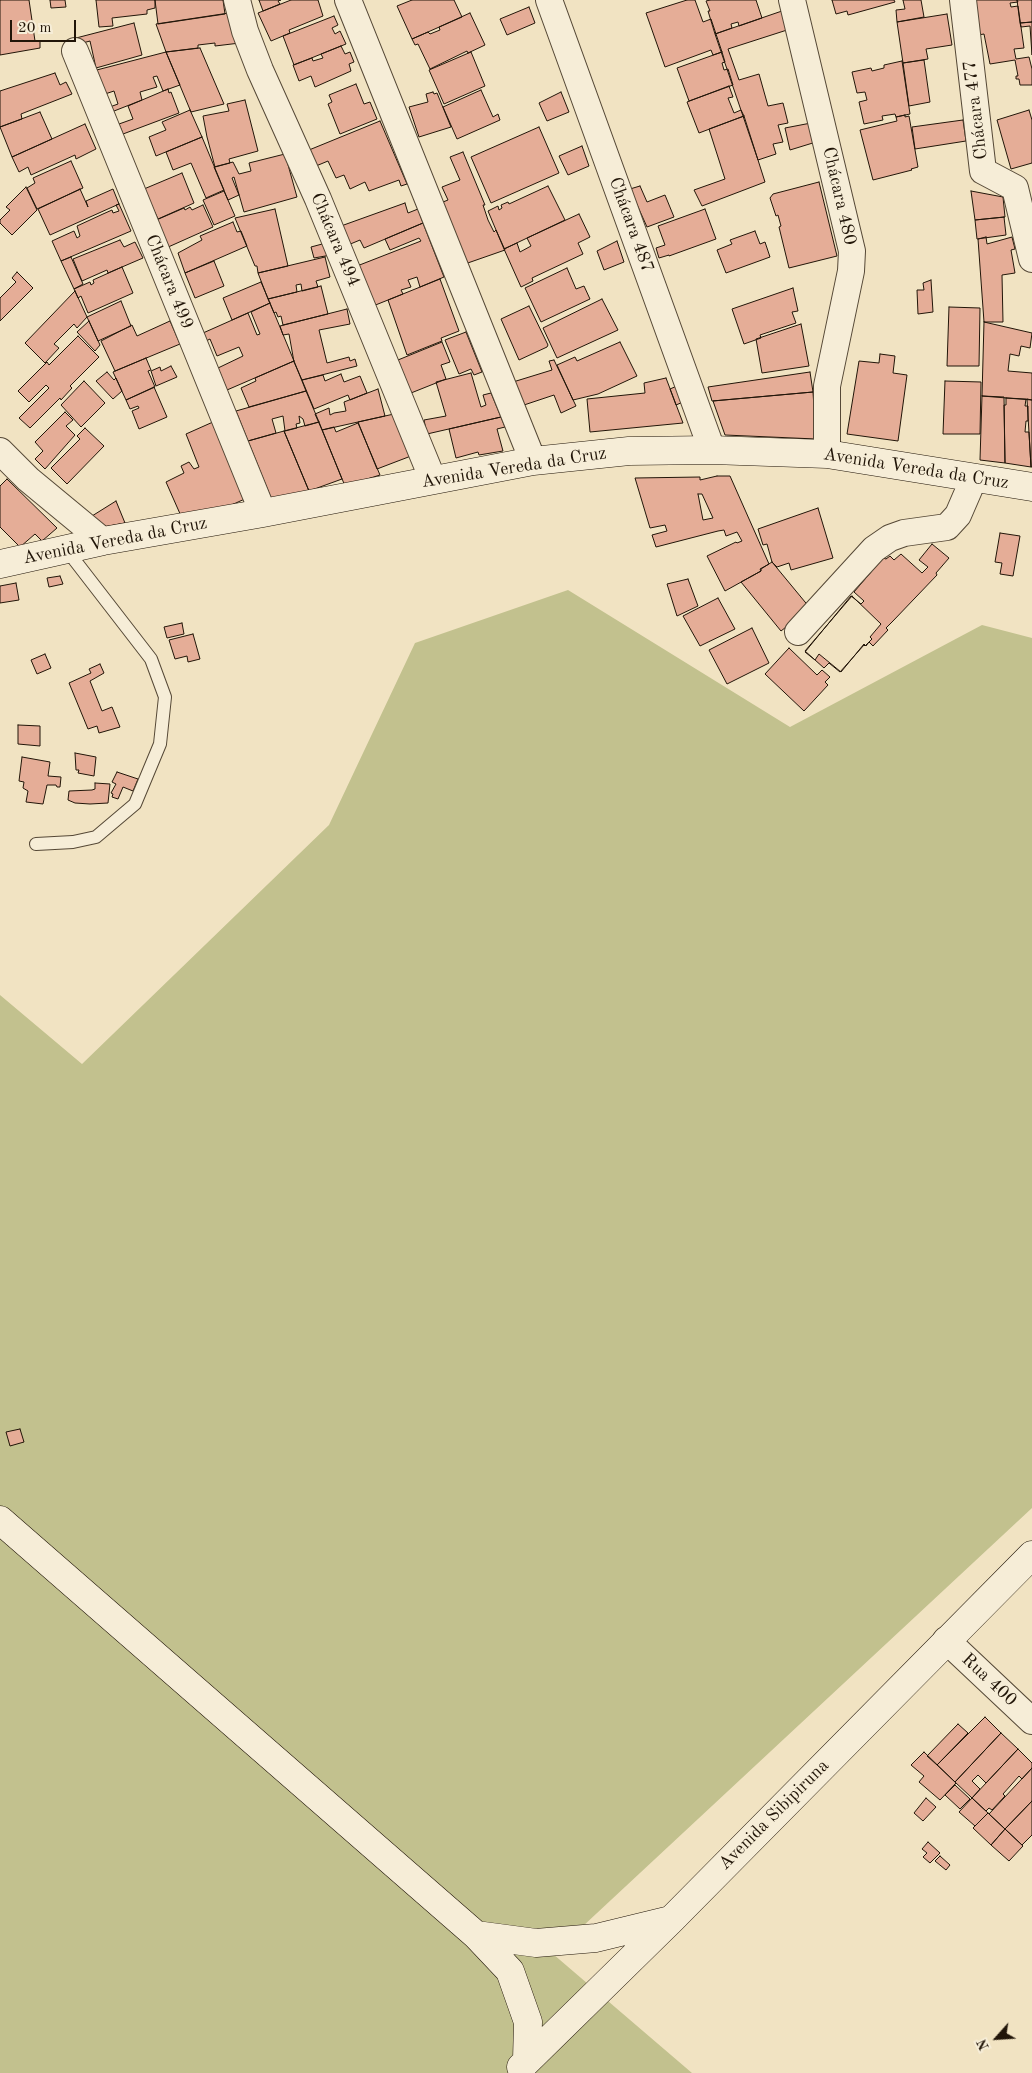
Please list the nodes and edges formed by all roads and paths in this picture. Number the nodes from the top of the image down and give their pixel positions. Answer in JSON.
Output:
{"nodes":[{"id":1,"x":237,"y":0,"type":"edge"},
{"id":2,"x":348,"y":0,"type":"edge"},
{"id":3,"x":549,"y":0,"type":"edge"},
{"id":4,"x":792,"y":0,"type":"edge"},
{"id":5,"x":963,"y":0,"type":"edge"},
{"id":6,"x":75,"y":51,"type":"dead end"},
{"id":7,"x":1032,"y":259,"type":"edge"},
{"id":8,"x":712,"y":450,"type":"junction"},
{"id":9,"x":0,"y":451,"type":"edge"},
{"id":10,"x":827,"y":454,"type":"junction"},
{"id":11,"x":533,"y":461,"type":"junction"},
{"id":12,"x":974,"y":478,"type":"junction"},
{"id":13,"x":433,"y":480,"type":"junction"},
{"id":14,"x":1032,"y":487,"type":"edge"},
{"id":15,"x":263,"y":513,"type":"junction"},
{"id":16,"x":103,"y":541,"type":"junction"},
{"id":17,"x":66,"y":549,"type":"junction"},
{"id":18,"x":0,"y":564,"type":"edge"},
{"id":19,"x":798,"y":632,"type":"dead end"},
{"id":20,"x":36,"y":844,"type":"dead end"},
{"id":21,"x":0,"y":1520,"type":"edge"},
{"id":22,"x":1032,"y":1555,"type":"edge"},
{"id":23,"x":946,"y":1640,"type":"junction"},
{"id":24,"x":1032,"y":1721,"type":"edge"},
{"id":25,"x":671,"y":1920,"type":"junction"},
{"id":26,"x":476,"y":1935,"type":"junction"},
{"id":27,"x":521,"y":2066,"type":"edge"}],
"edges":[{"from":1,"to":13,"type":"street","name":"Chácara 494"},
{"from":2,"to":11,"type":"street"},
{"from":3,"to":8,"type":"street","name":"Chácara 487"},
{"from":4,"to":10,"type":"street","name":"Chácara 480"},
{"from":5,"to":7,"type":"street","name":"Chácara 477"},
{"from":6,"to":15,"type":"street","name":"Chácara 499"},
{"from":8,"to":10,"type":"street","name":"Avenida Vereda da Cruz"},
{"from":8,"to":11,"type":"street","name":"Avenida Vereda da Cruz"},
{"from":9,"to":16,"type":"street"},
{"from":10,"to":12,"type":"street","name":"Avenida Vereda da Cruz"},
{"from":11,"to":13,"type":"street","name":"Avenida Vereda da Cruz"},
{"from":12,"to":14,"type":"street","name":"Avenida Vereda da Cruz"},
{"from":12,"to":19,"type":"street"},
{"from":13,"to":15,"type":"street","name":"Avenida Vereda da Cruz"},
{"from":15,"to":16,"type":"street","name":"Avenida Vereda da Cruz"},
{"from":16,"to":17,"type":"street","name":"Avenida Vereda da Cruz"},
{"from":17,"to":18,"type":"street","name":"Avenida Vereda da Cruz"},
{"from":17,"to":20,"type":"lane"},
{"from":21,"to":26,"type":"street"},
{"from":22,"to":23,"type":"street","name":"Avenida Sibipiruna"},
{"from":23,"to":24,"type":"street","name":"Rua 400"},
{"from":23,"to":25,"type":"street","name":"Avenida Sibipiruna"},
{"from":25,"to":26,"type":"street"},
{"from":25,"to":27,"type":"street","name":"Avenida Sibipiruna"},
{"from":26,"to":27,"type":"street"}]}
